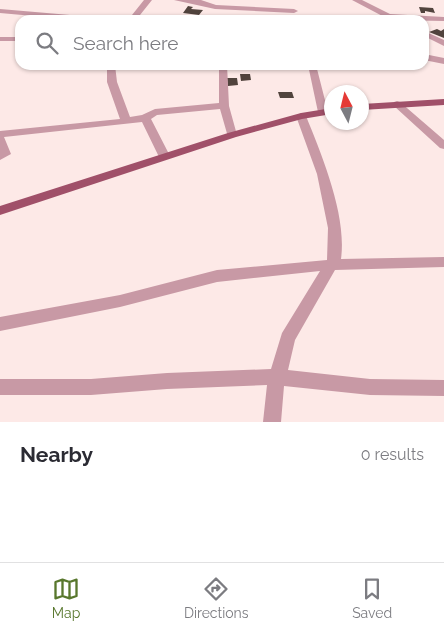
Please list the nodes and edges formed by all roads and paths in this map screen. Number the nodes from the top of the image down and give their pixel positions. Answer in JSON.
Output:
{"nodes":[{"id":1,"x":148,"y":0,"type":"edge"},
{"id":2,"x":178,"y":0,"type":"edge"},
{"id":3,"x":289,"y":0,"type":"edge"},
{"id":4,"x":356,"y":0,"type":"edge"},
{"id":5,"x":216,"y":4,"type":"edge"},
{"id":6,"x":0,"y":11,"type":"edge"},
{"id":7,"x":294,"y":11,"type":"junction"},
{"id":8,"x":29,"y":15,"type":"edge"},
{"id":9,"x":136,"y":15,"type":"edge"},
{"id":10,"x":296,"y":15,"type":"edge"},
{"id":11,"x":386,"y":15,"type":"edge"},
{"id":12,"x":429,"y":18,"type":"edge"},
{"id":13,"x":444,"y":19,"type":"edge"},
{"id":14,"x":429,"y":35,"type":"edge"},
{"id":15,"x":15,"y":38,"type":"edge"},
{"id":16,"x":0,"y":39,"type":"edge"},
{"id":17,"x":444,"y":42,"type":"edge"},
{"id":18,"x":429,"y":59,"type":"edge"},
{"id":19,"x":444,"y":61,"type":"edge"},
{"id":20,"x":111,"y":70,"type":"edge"},
{"id":21,"x":223,"y":70,"type":"edge"},
{"id":22,"x":314,"y":70,"type":"edge"},
{"id":23,"x":444,"y":102,"type":"edge"},
{"id":24,"x":324,"y":103,"type":"edge"},
{"id":25,"x":397,"y":104,"type":"junction"},
{"id":26,"x":224,"y":106,"type":"junction"},
{"id":27,"x":369,"y":106,"type":"edge"},
{"id":28,"x":324,"y":112,"type":"edge"},
{"id":29,"x":300,"y":116,"type":"junction"},
{"id":30,"x":144,"y":118,"type":"junction"},
{"id":31,"x":126,"y":121,"type":"junction"},
{"id":32,"x":0,"y":134,"type":"edge"},
{"id":33,"x":232,"y":135,"type":"junction"},
{"id":34,"x":0,"y":139,"type":"edge"},
{"id":35,"x":444,"y":146,"type":"edge"},
{"id":36,"x":2,"y":155,"type":"edge"},
{"id":37,"x":164,"y":156,"type":"junction"},
{"id":38,"x":0,"y":211,"type":"edge"},
{"id":39,"x":444,"y":262,"type":"edge"},
{"id":40,"x":331,"y":265,"type":"junction"},
{"id":41,"x":0,"y":324,"type":"edge"},
{"id":42,"x":278,"y":378,"type":"junction"},
{"id":43,"x":0,"y":387,"type":"edge"},
{"id":44,"x":444,"y":388,"type":"edge"},
{"id":45,"x":272,"y":422,"type":"edge"}],
"edges":[{"from":1,"to":9,"type":"street"},
{"from":2,"to":5,"type":"street"},
{"from":3,"to":7,"type":"street"},
{"from":4,"to":11,"type":"street"},
{"from":5,"to":7,"type":"street"},
{"from":6,"to":8,"type":"street"},
{"from":7,"to":10,"type":"street"},
{"from":12,"to":13,"type":"street"},
{"from":14,"to":17,"type":"street"},
{"from":15,"to":16,"type":"street"},
{"from":18,"to":19,"type":"street"},
{"from":20,"to":31,"type":"street"},
{"from":21,"to":26,"type":"street"},
{"from":22,"to":24,"type":"street"},
{"from":23,"to":25,"type":"main road"},
{"from":25,"to":27,"type":"main road"},
{"from":25,"to":35,"type":"street"},
{"from":26,"to":30,"type":"street"},
{"from":26,"to":33,"type":"street"},
{"from":28,"to":29,"type":"main road"},
{"from":29,"to":33,"type":"main road"},
{"from":29,"to":40,"type":"street"},
{"from":30,"to":31,"type":"street"},
{"from":30,"to":37,"type":"street"},
{"from":31,"to":32,"type":"street"},
{"from":33,"to":37,"type":"main road"},
{"from":34,"to":36,"type":"street"},
{"from":37,"to":38,"type":"main road"},
{"from":39,"to":40,"type":"street"},
{"from":40,"to":41,"type":"street"},
{"from":40,"to":42,"type":"street"},
{"from":42,"to":43,"type":"street"},
{"from":42,"to":44,"type":"street"},
{"from":42,"to":45,"type":"street"}]}
